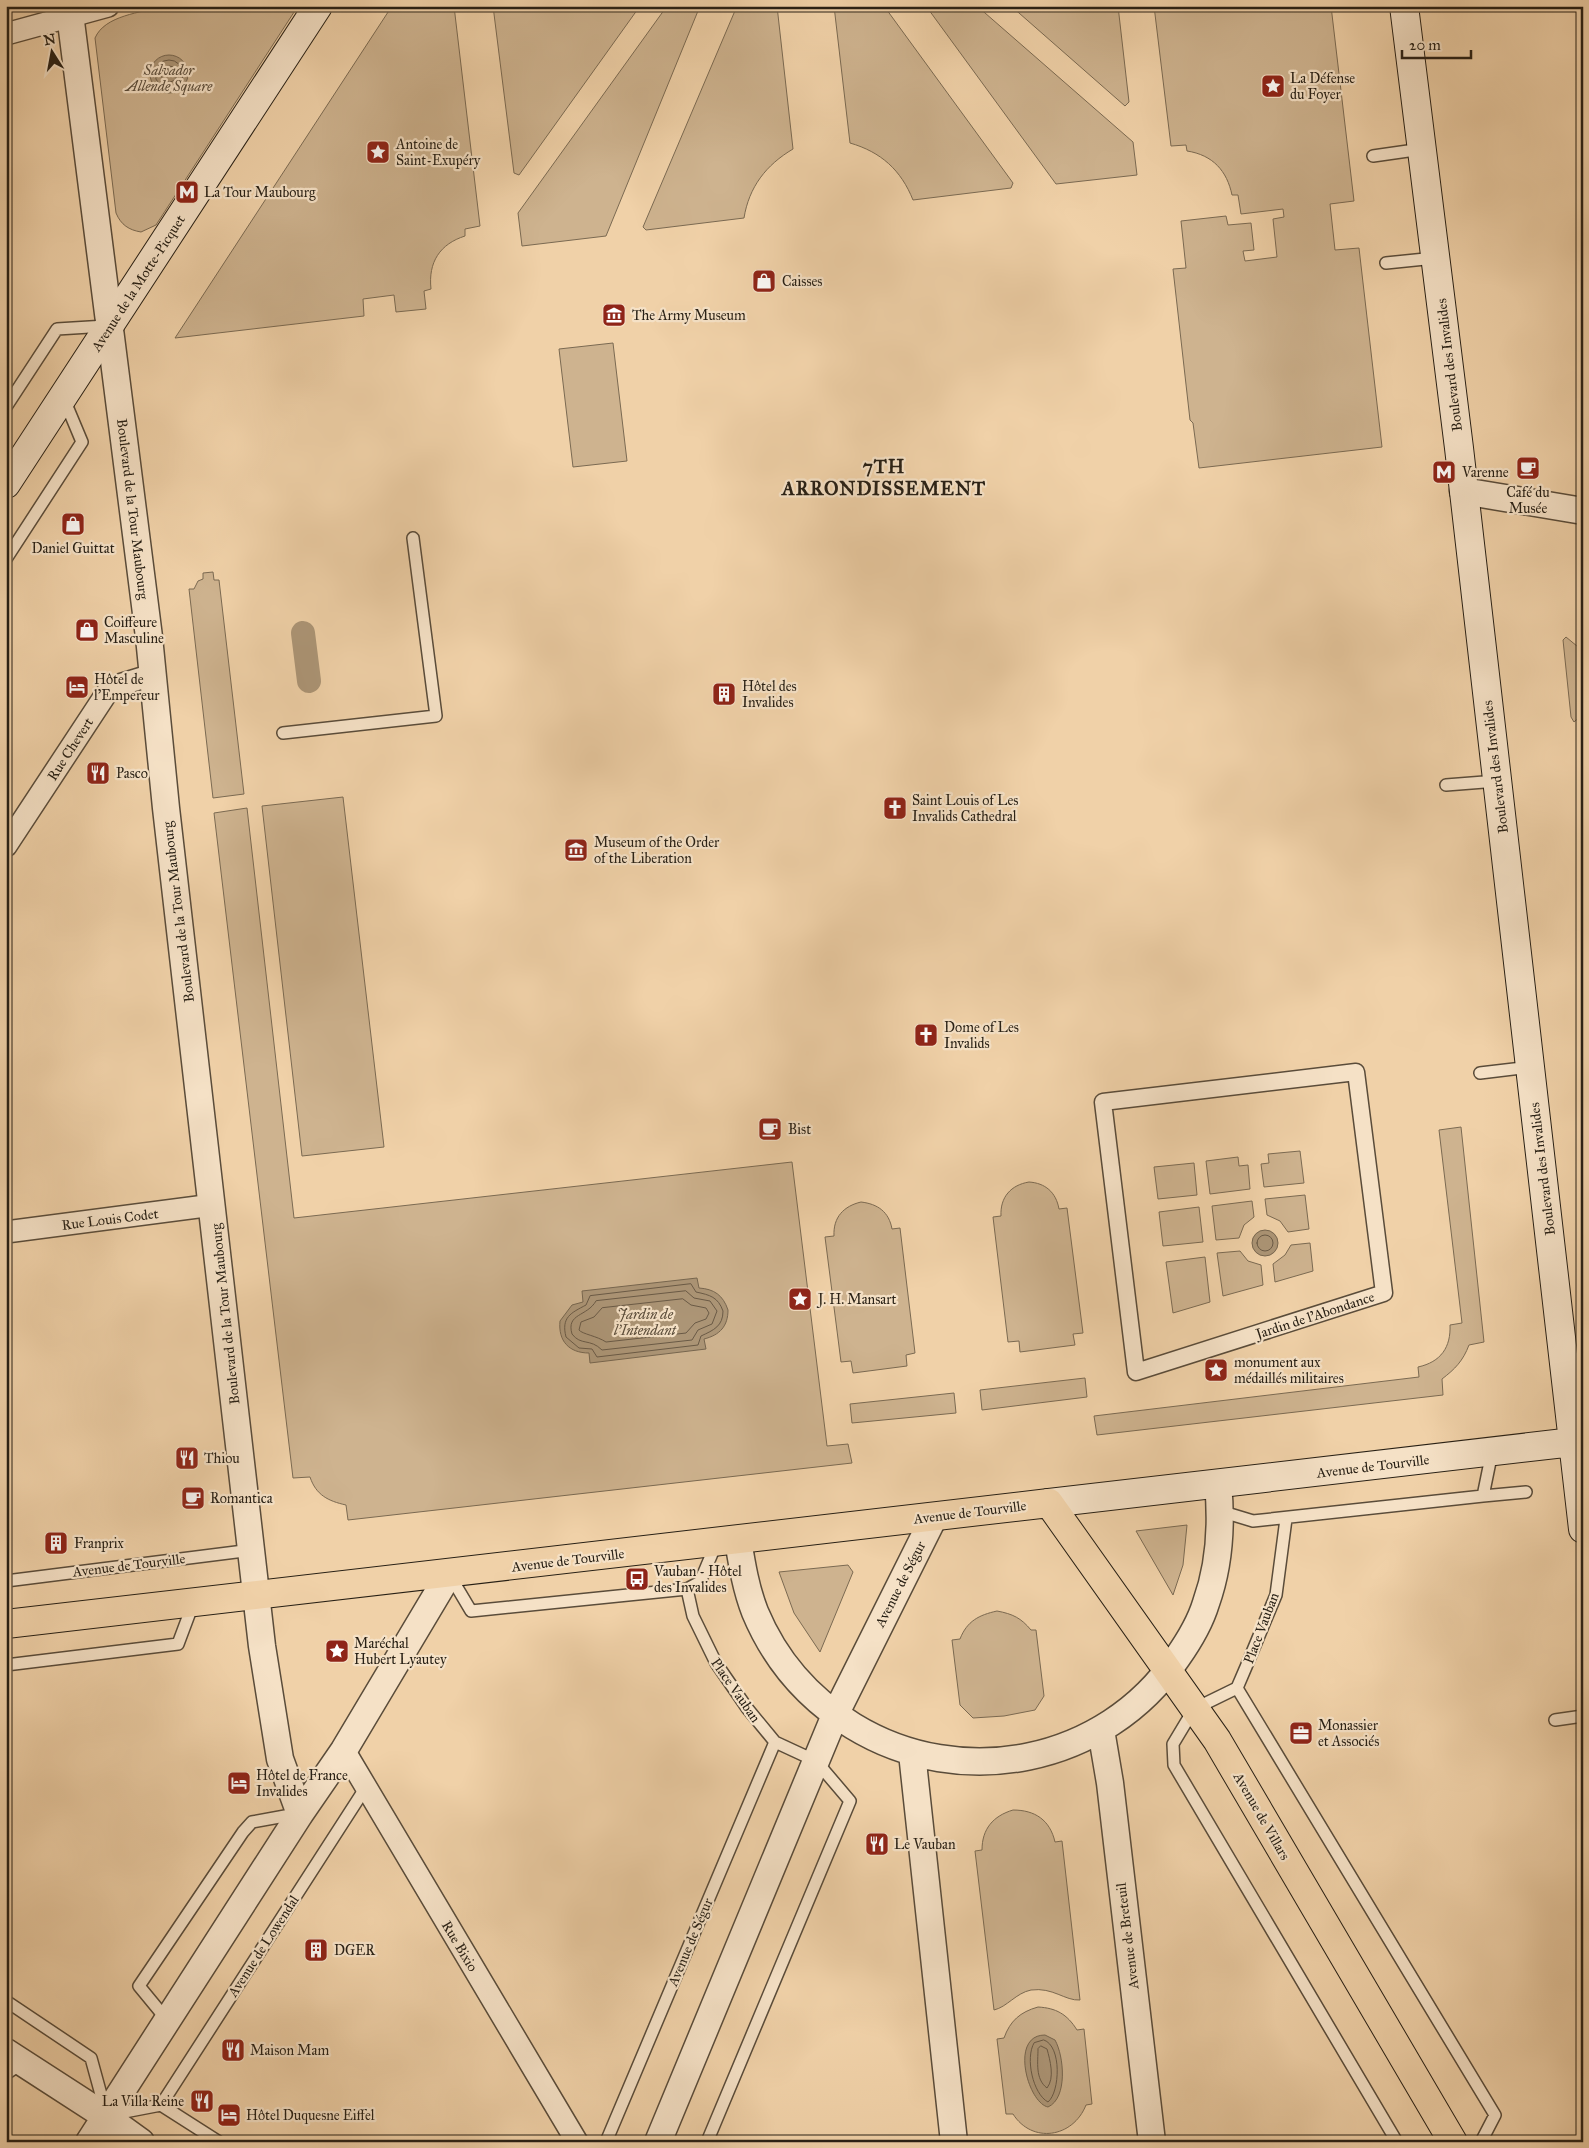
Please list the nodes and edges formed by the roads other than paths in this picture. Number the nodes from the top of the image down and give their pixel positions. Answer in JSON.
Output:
{"nodes":[{"id":1,"x":108,"y":6,"type":"edge"},
{"id":2,"x":318,"y":6,"type":"edge"},
{"id":3,"x":1404,"y":6,"type":"edge"},
{"id":4,"x":70,"y":11,"type":"edge"},
{"id":5,"x":6,"y":34,"type":"edge"},
{"id":6,"x":1422,"y":149,"type":"junction"},
{"id":7,"x":1373,"y":156,"type":"dead end"},
{"id":8,"x":1435,"y":258,"type":"junction"},
{"id":9,"x":1386,"y":263,"type":"dead end"},
{"id":10,"x":110,"y":325,"type":"junction"},
{"id":11,"x":63,"y":397,"type":"junction"},
{"id":12,"x":6,"y":407,"type":"edge"},
{"id":13,"x":6,"y":484,"type":"edge"},
{"id":14,"x":1463,"y":491,"type":"junction"},
{"id":15,"x":1583,"y":511,"type":"edge"},
{"id":16,"x":413,"y":538,"type":"dead end"},
{"id":17,"x":6,"y":559,"type":"edge"},
{"id":18,"x":152,"y":675,"type":"junction"},
{"id":19,"x":283,"y":733,"type":"dead end"},
{"id":20,"x":1496,"y":781,"type":"junction"},
{"id":21,"x":1446,"y":785,"type":"dead end"},
{"id":22,"x":6,"y":846,"type":"edge"},
{"id":23,"x":1530,"y":1068,"type":"junction"},
{"id":24,"x":1480,"y":1073,"type":"dead end"},
{"id":25,"x":1103,"y":1102,"type":"joint"},
{"id":26,"x":213,"y":1205,"type":"junction"},
{"id":27,"x":6,"y":1232,"type":"edge"},
{"id":28,"x":1573,"y":1442,"type":"junction"},
{"id":29,"x":1492,"y":1452,"type":"junction"},
{"id":30,"x":1218,"y":1484,"type":"junction"},
{"id":31,"x":1526,"y":1492,"type":"dead end"},
{"id":32,"x":1483,"y":1496,"type":"junction"},
{"id":33,"x":1049,"y":1504,"type":"junction"},
{"id":34,"x":1220,"y":1511,"type":"junction"},
{"id":35,"x":934,"y":1516,"type":"junction"},
{"id":36,"x":1286,"y":1519,"type":"junction"},
{"id":37,"x":1583,"y":1529,"type":"edge"},
{"id":38,"x":727,"y":1541,"type":"junction"},
{"id":39,"x":252,"y":1550,"type":"junction"},
{"id":40,"x":449,"y":1574,"type":"junction"},
{"id":41,"x":6,"y":1581,"type":"edge"},
{"id":42,"x":688,"y":1589,"type":"junction"},
{"id":43,"x":257,"y":1595,"type":"junction"},
{"id":44,"x":194,"y":1603,"type":"junction"},
{"id":45,"x":6,"y":1624,"type":"edge"},
{"id":46,"x":6,"y":1665,"type":"edge"},
{"id":47,"x":1168,"y":1671,"type":"junction"},
{"id":48,"x":1237,"y":1688,"type":"junction"},
{"id":49,"x":1194,"y":1709,"type":"junction"},
{"id":50,"x":835,"y":1715,"type":"junction"},
{"id":51,"x":1583,"y":1716,"type":"edge"},
{"id":52,"x":1555,"y":1720,"type":"dead end"},
{"id":53,"x":1101,"y":1730,"type":"junction"},
{"id":54,"x":775,"y":1742,"type":"junction"},
{"id":55,"x":344,"y":1750,"type":"junction"},
{"id":56,"x":912,"y":1753,"type":"junction"},
{"id":57,"x":816,"y":1761,"type":"junction"},
{"id":58,"x":366,"y":1788,"type":"junction"},
{"id":59,"x":300,"y":1814,"type":"junction"},
{"id":60,"x":6,"y":2001,"type":"edge"},
{"id":61,"x":167,"y":2020,"type":"junction"},
{"id":62,"x":11,"y":2063,"type":"edge"},
{"id":63,"x":161,"y":2105,"type":"junction"},
{"id":64,"x":106,"y":2116,"type":"junction"},
{"id":65,"x":88,"y":2142,"type":"edge"},
{"id":66,"x":114,"y":2142,"type":"edge"},
{"id":67,"x":141,"y":2142,"type":"edge"},
{"id":68,"x":219,"y":2142,"type":"edge"},
{"id":69,"x":577,"y":2142,"type":"edge"},
{"id":70,"x":606,"y":2142,"type":"edge"},
{"id":71,"x":658,"y":2142,"type":"edge"},
{"id":72,"x":707,"y":2142,"type":"edge"},
{"id":73,"x":954,"y":2142,"type":"edge"},
{"id":74,"x":1152,"y":2142,"type":"edge"},
{"id":75,"x":1397,"y":2142,"type":"edge"},
{"id":76,"x":1453,"y":2142,"type":"edge"},
{"id":77,"x":1481,"y":2142,"type":"edge"}],
"edges":[{"from":1,"to":4,"type":"street"},
{"from":2,"to":10,"type":"main road","name":"Avenue de la Motte-Picquet"},
{"from":3,"to":6,"type":"main road","name":"Boulevard des Invalides"},
{"from":4,"to":5,"type":"street"},
{"from":4,"to":10,"type":"street","name":"Boulevard de la Tour Maubourg"},
{"from":6,"to":7,"type":"lane"},
{"from":6,"to":8,"type":"main road","name":"Boulevard des Invalides"},
{"from":8,"to":9,"type":"lane"},
{"from":8,"to":14,"type":"main road","name":"Boulevard des Invalides"},
{"from":10,"to":11,"type":"main road","name":"Avenue de la Motte-Picquet"},
{"from":10,"to":12,"type":"lane"},
{"from":10,"to":18,"type":"street","name":"Boulevard de la Tour Maubourg"},
{"from":11,"to":13,"type":"main road","name":"Avenue de la Motte-Picquet"},
{"from":11,"to":17,"type":"lane"},
{"from":14,"to":15,"type":"street"},
{"from":14,"to":20,"type":"main road","name":"Boulevard des Invalides"},
{"from":16,"to":19,"type":"lane"},
{"from":18,"to":22,"type":"street","name":"Rue Chevert"},
{"from":18,"to":26,"type":"street","name":"Boulevard de la Tour Maubourg"},
{"from":20,"to":21,"type":"lane"},
{"from":20,"to":23,"type":"main road","name":"Boulevard des Invalides"},
{"from":23,"to":24,"type":"lane"},
{"from":23,"to":28,"type":"main road","name":"Boulevard des Invalides"},
{"from":25,"to":25,"type":"street","name":"Jardin de l'Abondance"},
{"from":26,"to":27,"type":"street","name":"Rue Louis Codet"},
{"from":26,"to":39,"type":"street","name":"Boulevard de la Tour Maubourg"},
{"from":28,"to":29,"type":"main road","name":"Avenue de Tourville"},
{"from":28,"to":37,"type":"main road","name":"Boulevard des Invalides"},
{"from":29,"to":30,"type":"main road","name":"Avenue de Tourville"},
{"from":29,"to":32,"type":"lane"},
{"from":30,"to":33,"type":"main road","name":"Avenue de Tourville"},
{"from":30,"to":34,"type":"street"},
{"from":31,"to":32,"type":"lane"},
{"from":32,"to":36,"type":"lane"},
{"from":33,"to":35,"type":"main road","name":"Avenue de Tourville"},
{"from":33,"to":47,"type":"main road","name":"Avenue de Villars"},
{"from":34,"to":36,"type":"lane"},
{"from":34,"to":47,"type":"street"},
{"from":35,"to":38,"type":"main road","name":"Avenue de Tourville"},
{"from":35,"to":50,"type":"street","name":"Avenue de Ségur"},
{"from":36,"to":48,"type":"lane","name":"Place Vauban"},
{"from":38,"to":40,"type":"main road","name":"Avenue de Tourville"},
{"from":38,"to":42,"type":"lane"},
{"from":38,"to":50,"type":"street"},
{"from":39,"to":41,"type":"lane","name":"Avenue de Tourville"},
{"from":39,"to":43,"type":"street","name":"Boulevard de la Tour Maubourg"},
{"from":40,"to":42,"type":"lane"},
{"from":40,"to":43,"type":"main road","name":"Avenue de Tourville"},
{"from":40,"to":55,"type":"street"},
{"from":42,"to":54,"type":"lane","name":"Place Vauban"},
{"from":43,"to":44,"type":"main road","name":"Avenue de Tourville"},
{"from":43,"to":59,"type":"street","name":"Boulevard de la Tour Maubourg"},
{"from":44,"to":45,"type":"main road","name":"Avenue de Tourville"},
{"from":44,"to":46,"type":"lane"},
{"from":47,"to":49,"type":"main road","name":"Avenue de Villars"},
{"from":47,"to":53,"type":"street"},
{"from":48,"to":49,"type":"lane"},
{"from":48,"to":77,"type":"lane"},
{"from":49,"to":75,"type":"lane"},
{"from":49,"to":76,"type":"main road","name":"Avenue de Villars"},
{"from":50,"to":56,"type":"street"},
{"from":50,"to":57,"type":"street","name":"Avenue de Ségur"},
{"from":51,"to":52,"type":"lane"},
{"from":53,"to":56,"type":"street"},
{"from":53,"to":74,"type":"street","name":"Avenue de Breteuil"},
{"from":54,"to":57,"type":"lane","name":"Place Vauban"},
{"from":54,"to":70,"type":"lane","name":"Avenue de Ségur"},
{"from":55,"to":58,"type":"street","name":"Rue Bixio"},
{"from":55,"to":59,"type":"street"},
{"from":56,"to":73,"type":"street"},
{"from":57,"to":71,"type":"street","name":"Avenue de Ségur"},
{"from":57,"to":72,"type":"lane"},
{"from":58,"to":63,"type":"lane","name":"Avenue de Lowendal"},
{"from":58,"to":69,"type":"street","name":"Rue Bixio"},
{"from":59,"to":61,"type":"street"},
{"from":59,"to":61,"type":"lane"},
{"from":60,"to":64,"type":"lane"},
{"from":61,"to":64,"type":"street"},
{"from":62,"to":64,"type":"street"},
{"from":63,"to":64,"type":"lane"},
{"from":63,"to":68,"type":"lane"},
{"from":64,"to":65,"type":"street"},
{"from":64,"to":66,"type":"lane"},
{"from":64,"to":67,"type":"street"}]}
